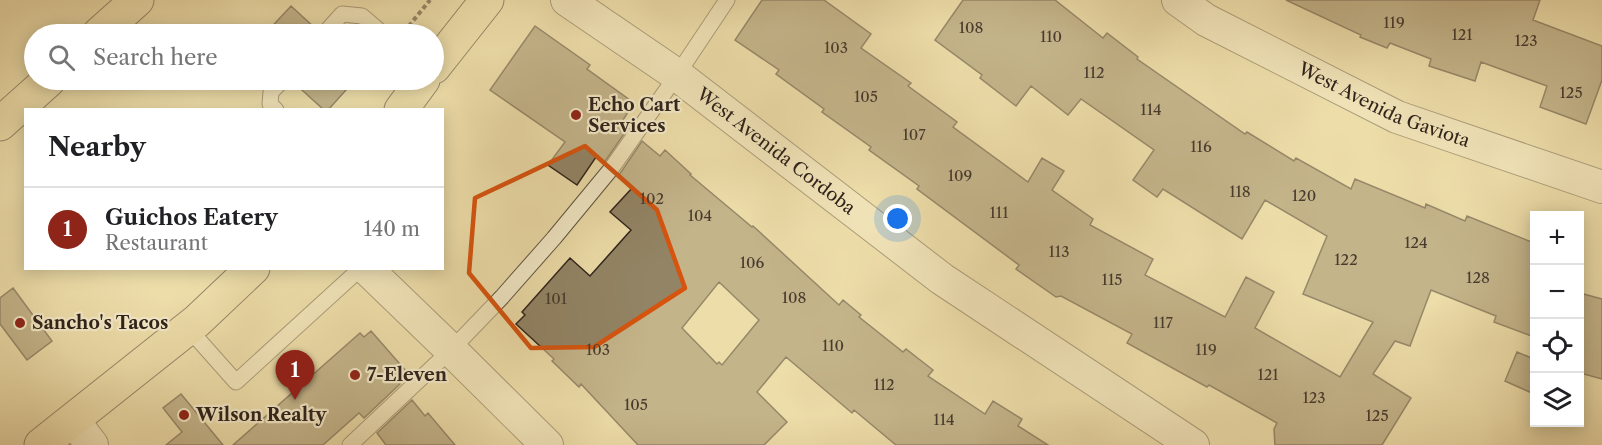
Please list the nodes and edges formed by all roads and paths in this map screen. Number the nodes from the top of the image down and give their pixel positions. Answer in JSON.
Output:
{"nodes":[{"id":1,"x":137,"y":0,"type":"edge"},
{"id":2,"x":430,"y":0,"type":"edge"},
{"id":3,"x":488,"y":0,"type":"edge"},
{"id":4,"x":567,"y":0,"type":"edge"},
{"id":5,"x":727,"y":0,"type":"edge"},
{"id":6,"x":1178,"y":0,"type":"edge"},
{"id":7,"x":110,"y":24,"type":"edge"},
{"id":8,"x":333,"y":24,"type":"edge"},
{"id":9,"x":371,"y":24,"type":"edge"},
{"id":10,"x":410,"y":24,"type":"edge"},
{"id":11,"x":444,"y":55,"type":"edge"},
{"id":12,"x":677,"y":75,"type":"junction"},
{"id":13,"x":38,"y":90,"type":"edge"},
{"id":14,"x":273,"y":90,"type":"edge"},
{"id":15,"x":416,"y":90,"type":"edge"},
{"id":16,"x":274,"y":108,"type":"edge"},
{"id":17,"x":402,"y":108,"type":"edge"},
{"id":18,"x":0,"y":124,"type":"edge"},
{"id":19,"x":1602,"y":187,"type":"edge"},
{"id":20,"x":251,"y":270,"type":"edge"},
{"id":21,"x":362,"y":270,"type":"edge"},
{"id":22,"x":366,"y":270,"type":"edge"},
{"id":23,"x":188,"y":328,"type":"junction"},
{"id":24,"x":451,"y":350,"type":"junction"},
{"id":25,"x":82,"y":432,"type":"edge"},
{"id":26,"x":41,"y":445,"type":"edge"},
{"id":27,"x":350,"y":445,"type":"edge"},
{"id":28,"x":547,"y":445,"type":"edge"},
{"id":29,"x":1193,"y":445,"type":"edge"}],
"edges":[{"from":1,"to":7,"type":"main road"},
{"from":2,"to":10,"type":"path"},
{"from":3,"to":11,"type":"main road"},
{"from":4,"to":12,"type":"street","name":"West Avenida Cordoba"},
{"from":5,"to":12,"type":"lane"},
{"from":6,"to":19,"type":"street","name":"West Avenida Gaviota"},
{"from":8,"to":9,"type":"lane"},
{"from":12,"to":24,"type":"lane"},
{"from":12,"to":29,"type":"street","name":"West Avenida Cordoba"},
{"from":13,"to":18,"type":"main road"},
{"from":14,"to":16,"type":"lane"},
{"from":15,"to":17,"type":"main road"},
{"from":20,"to":23,"type":"main road"},
{"from":21,"to":23,"type":"lane"},
{"from":22,"to":24,"type":"street"},
{"from":23,"to":25,"type":"main road"},
{"from":24,"to":27,"type":"lane"},
{"from":24,"to":28,"type":"street"},
{"from":25,"to":26,"type":"main road"}]}
